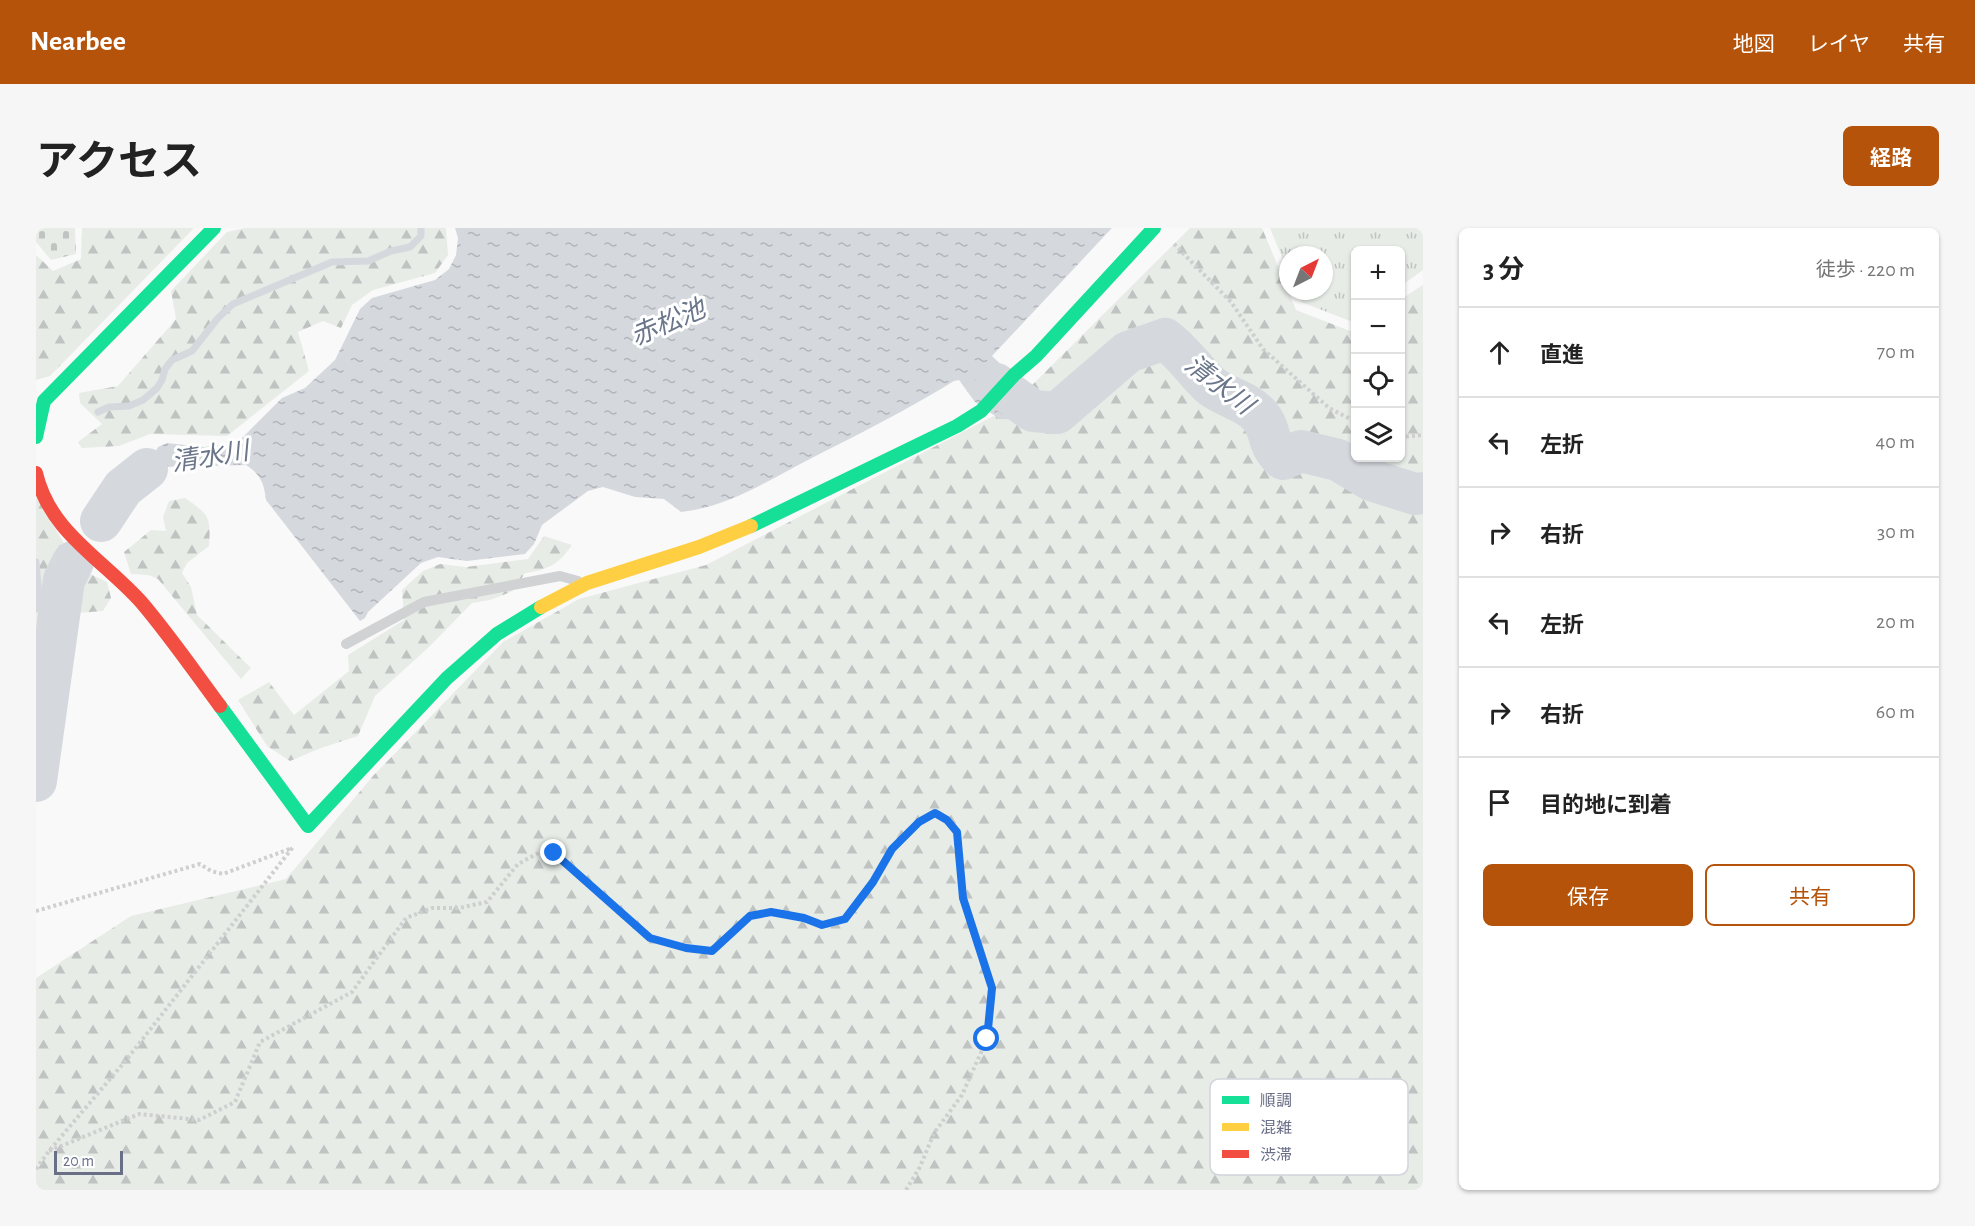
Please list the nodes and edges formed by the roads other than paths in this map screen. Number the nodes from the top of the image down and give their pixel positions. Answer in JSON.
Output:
{"nodes":[{"id":1,"x":214,"y":228,"type":"edge"},
{"id":2,"x":1155,"y":228,"type":"edge"},
{"id":3,"x":36,"y":437,"type":"edge"},
{"id":4,"x":36,"y":473,"type":"edge"},
{"id":5,"x":587,"y":583,"type":"junction"},
{"id":6,"x":346,"y":644,"type":"dead end"}],
"edges":[{"from":1,"to":3,"type":"street"},
{"from":2,"to":5,"type":"street"},
{"from":4,"to":5,"type":"street"},
{"from":5,"to":6,"type":"lane"}]}
